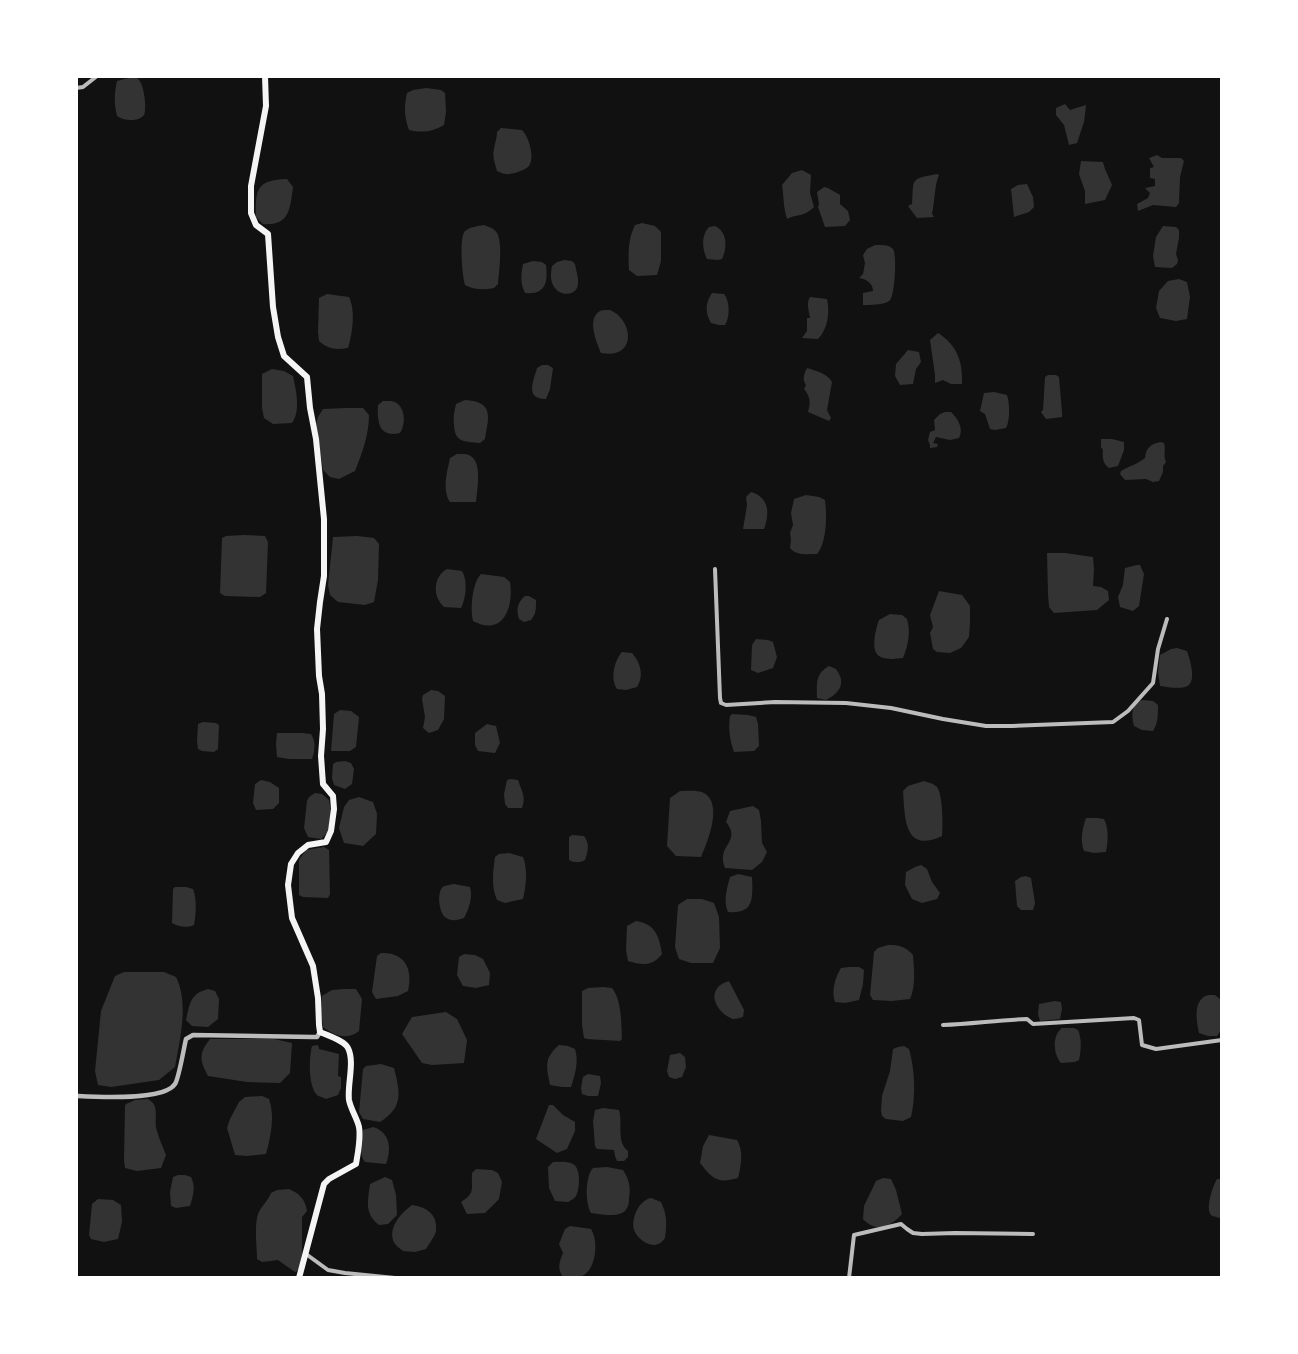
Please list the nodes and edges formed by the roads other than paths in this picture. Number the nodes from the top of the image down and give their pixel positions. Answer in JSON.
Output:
{"nodes":[{"id":1,"x":96,"y":76,"type":"edge"},
{"id":2,"x":265,"y":76,"type":"edge"},
{"id":3,"x":76,"y":88,"type":"edge"},
{"id":4,"x":715,"y":569,"type":"dead end"},
{"id":5,"x":1167,"y":619,"type":"dead end"},
{"id":6,"x":943,"y":1025,"type":"dead end"},
{"id":7,"x":320,"y":1032,"type":"junction"},
{"id":8,"x":1221,"y":1040,"type":"edge"},
{"id":9,"x":76,"y":1096,"type":"edge"},
{"id":10,"x":1033,"y":1234,"type":"dead end"},
{"id":11,"x":306,"y":1254,"type":"junction"},
{"id":12,"x":299,"y":1278,"type":"edge"},
{"id":13,"x":395,"y":1278,"type":"edge"},
{"id":14,"x":849,"y":1278,"type":"edge"}],
"edges":[{"from":1,"to":3,"type":"street"},
{"from":2,"to":7,"type":"main road"},
{"from":4,"to":5,"type":"street"},
{"from":6,"to":8,"type":"street"},
{"from":7,"to":9,"type":"street"},
{"from":7,"to":11,"type":"main road"},
{"from":10,"to":14,"type":"street"},
{"from":11,"to":12,"type":"main road"},
{"from":11,"to":13,"type":"street"}]}
